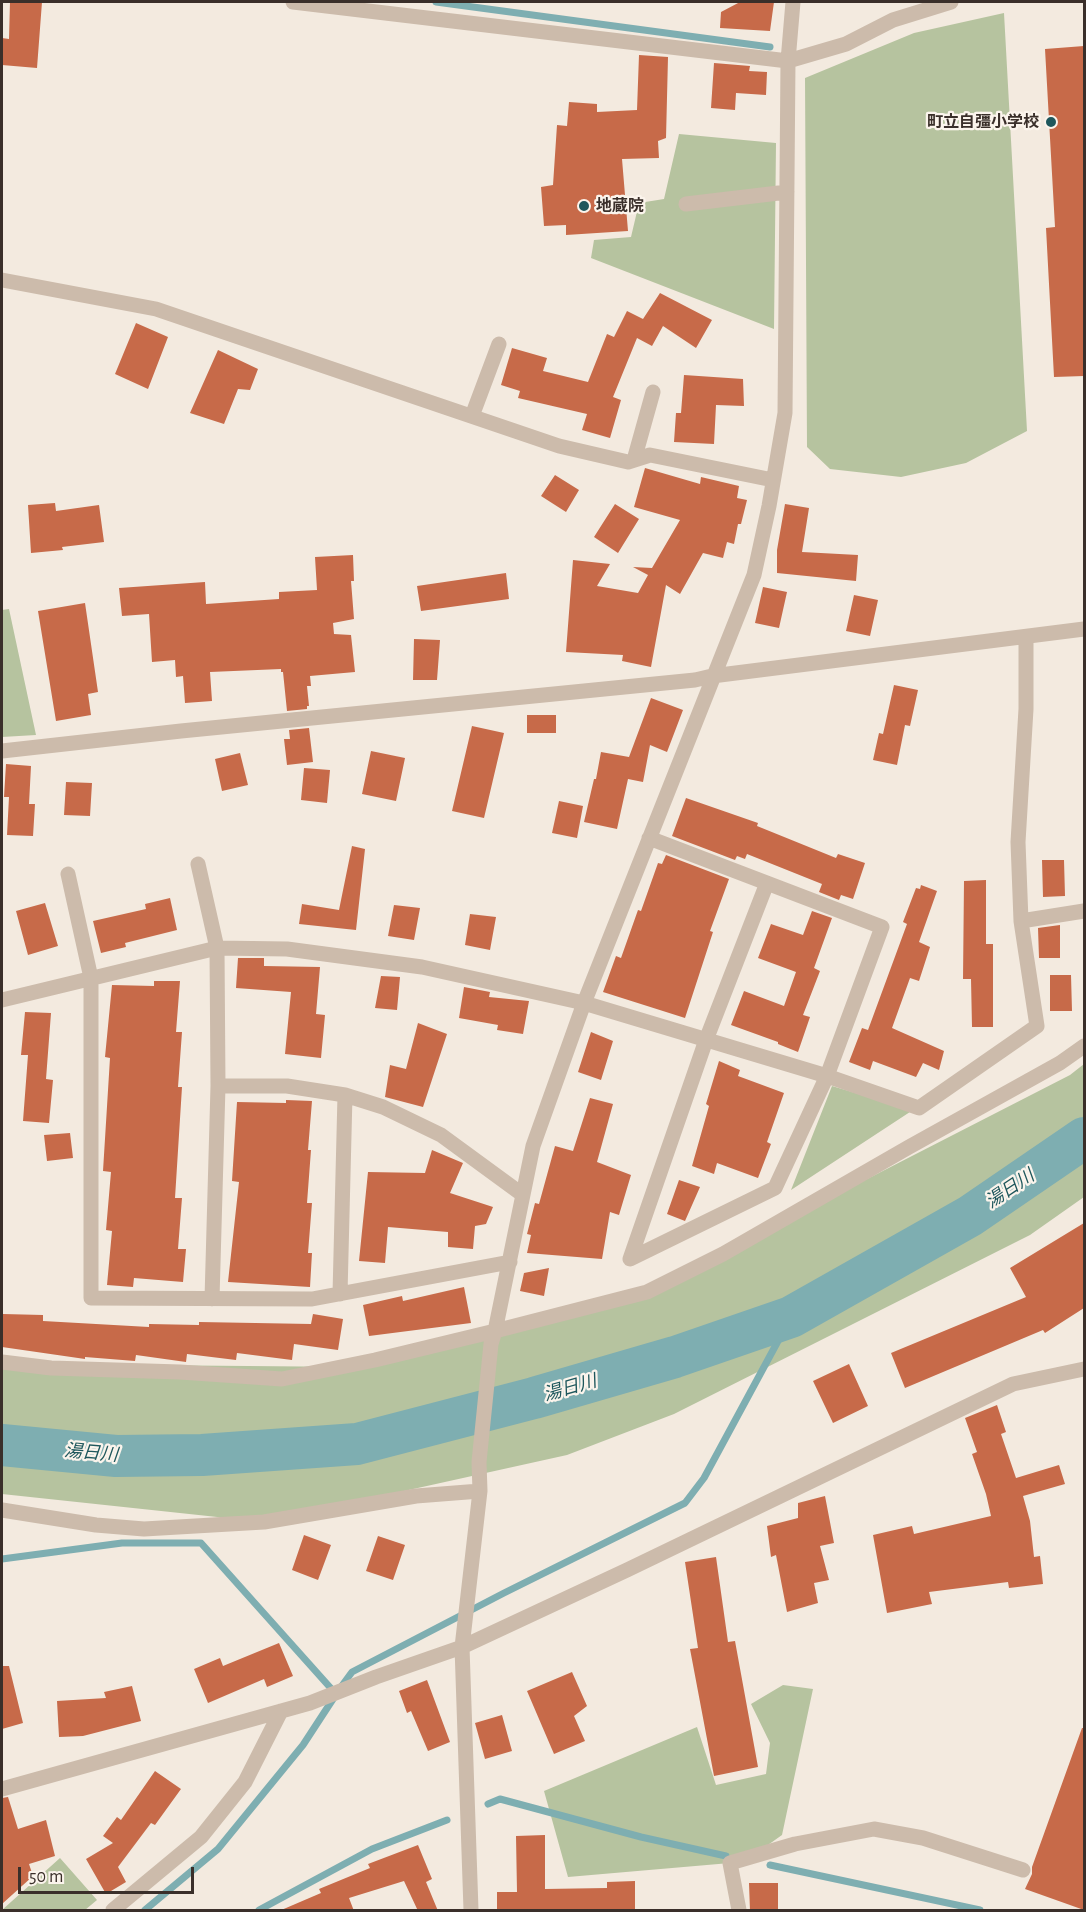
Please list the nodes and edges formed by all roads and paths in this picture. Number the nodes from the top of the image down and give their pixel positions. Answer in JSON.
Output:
{"nodes":[{"id":1,"x":293,"y":2,"type":"edge"},
{"id":2,"x":793,"y":2,"type":"edge"},
{"id":3,"x":951,"y":2,"type":"edge"},
{"id":4,"x":788,"y":61,"type":"junction"},
{"id":5,"x":787,"y":192,"type":"junction"},
{"id":6,"x":686,"y":204,"type":"dead end"},
{"id":7,"x":2,"y":280,"type":"edge"},
{"id":8,"x":499,"y":344,"type":"dead end"},
{"id":9,"x":653,"y":392,"type":"dead end"},
{"id":10,"x":472,"y":416,"type":"junction"},
{"id":11,"x":634,"y":460,"type":"junction"},
{"id":12,"x":773,"y":480,"type":"junction"},
{"id":13,"x":1084,"y":629,"type":"edge"},
{"id":14,"x":1026,"y":638,"type":"junction"},
{"id":15,"x":712,"y":676,"type":"junction"},
{"id":16,"x":2,"y":751,"type":"edge"},
{"id":17,"x":649,"y":838,"type":"junction"},
{"id":18,"x":198,"y":864,"type":"dead end"},
{"id":19,"x":68,"y":874,"type":"dead end"},
{"id":20,"x":767,"y":883,"type":"junction"},
{"id":21,"x":1084,"y":911,"type":"edge"},
{"id":22,"x":1021,"y":921,"type":"junction"},
{"id":23,"x":217,"y":948,"type":"junction"},
{"id":24,"x":91,"y":978,"type":"junction"},
{"id":25,"x":2,"y":1000,"type":"edge"},
{"id":26,"x":584,"y":1003,"type":"junction"},
{"id":27,"x":706,"y":1040,"type":"junction"},
{"id":28,"x":1084,"y":1046,"type":"edge"},
{"id":29,"x":828,"y":1076,"type":"junction"},
{"id":30,"x":218,"y":1086,"type":"junction"},
{"id":31,"x":345,"y":1095,"type":"junction"},
{"id":32,"x":523,"y":1195,"type":"junction"},
{"id":33,"x":510,"y":1262,"type":"junction"},
{"id":34,"x":340,"y":1294,"type":"junction"},
{"id":35,"x":212,"y":1299,"type":"junction"},
{"id":36,"x":493,"y":1338,"type":"junction"},
{"id":37,"x":2,"y":1362,"type":"edge"},
{"id":38,"x":1084,"y":1370,"type":"edge"},
{"id":39,"x":480,"y":1491,"type":"junction"},
{"id":40,"x":2,"y":1510,"type":"edge"},
{"id":41,"x":462,"y":1647,"type":"junction"},
{"id":42,"x":281,"y":1711,"type":"junction"},
{"id":43,"x":2,"y":1789,"type":"edge"},
{"id":44,"x":1023,"y":1870,"type":"dead end"},
{"id":45,"x":113,"y":1911,"type":"edge"},
{"id":46,"x":471,"y":1911,"type":"edge"},
{"id":47,"x":739,"y":1911,"type":"edge"}],
"edges":[{"from":1,"to":4,"type":"street"},
{"from":2,"to":4,"type":"street"},
{"from":3,"to":4,"type":"street"},
{"from":4,"to":5,"type":"street"},
{"from":5,"to":6,"type":"street"},
{"from":5,"to":12,"type":"street"},
{"from":7,"to":10,"type":"street"},
{"from":8,"to":10,"type":"street"},
{"from":9,"to":11,"type":"street"},
{"from":10,"to":11,"type":"street"},
{"from":11,"to":12,"type":"street"},
{"from":12,"to":15,"type":"street"},
{"from":13,"to":14,"type":"street"},
{"from":14,"to":15,"type":"street"},
{"from":14,"to":22,"type":"street"},
{"from":15,"to":16,"type":"street"},
{"from":15,"to":17,"type":"street"},
{"from":17,"to":20,"type":"street"},
{"from":17,"to":26,"type":"street"},
{"from":18,"to":23,"type":"street"},
{"from":19,"to":24,"type":"street"},
{"from":20,"to":27,"type":"street"},
{"from":20,"to":29,"type":"street"},
{"from":21,"to":22,"type":"street"},
{"from":22,"to":29,"type":"street"},
{"from":23,"to":24,"type":"street"},
{"from":23,"to":26,"type":"street"},
{"from":23,"to":30,"type":"street"},
{"from":24,"to":25,"type":"street"},
{"from":24,"to":35,"type":"street"},
{"from":26,"to":27,"type":"street"},
{"from":26,"to":32,"type":"street"},
{"from":27,"to":29,"type":"street"},
{"from":27,"to":29,"type":"street"},
{"from":28,"to":36,"type":"street"},
{"from":30,"to":31,"type":"street"},
{"from":30,"to":35,"type":"street"},
{"from":31,"to":32,"type":"street"},
{"from":31,"to":34,"type":"street"},
{"from":32,"to":33,"type":"street"},
{"from":33,"to":34,"type":"street"},
{"from":33,"to":36,"type":"street"},
{"from":34,"to":35,"type":"street"},
{"from":36,"to":37,"type":"street"},
{"from":36,"to":39,"type":"street"},
{"from":38,"to":41,"type":"street"},
{"from":39,"to":40,"type":"street"},
{"from":39,"to":41,"type":"street"},
{"from":41,"to":42,"type":"street"},
{"from":41,"to":46,"type":"street"},
{"from":42,"to":43,"type":"street"},
{"from":42,"to":45,"type":"street"},
{"from":44,"to":47,"type":"street"}]}
